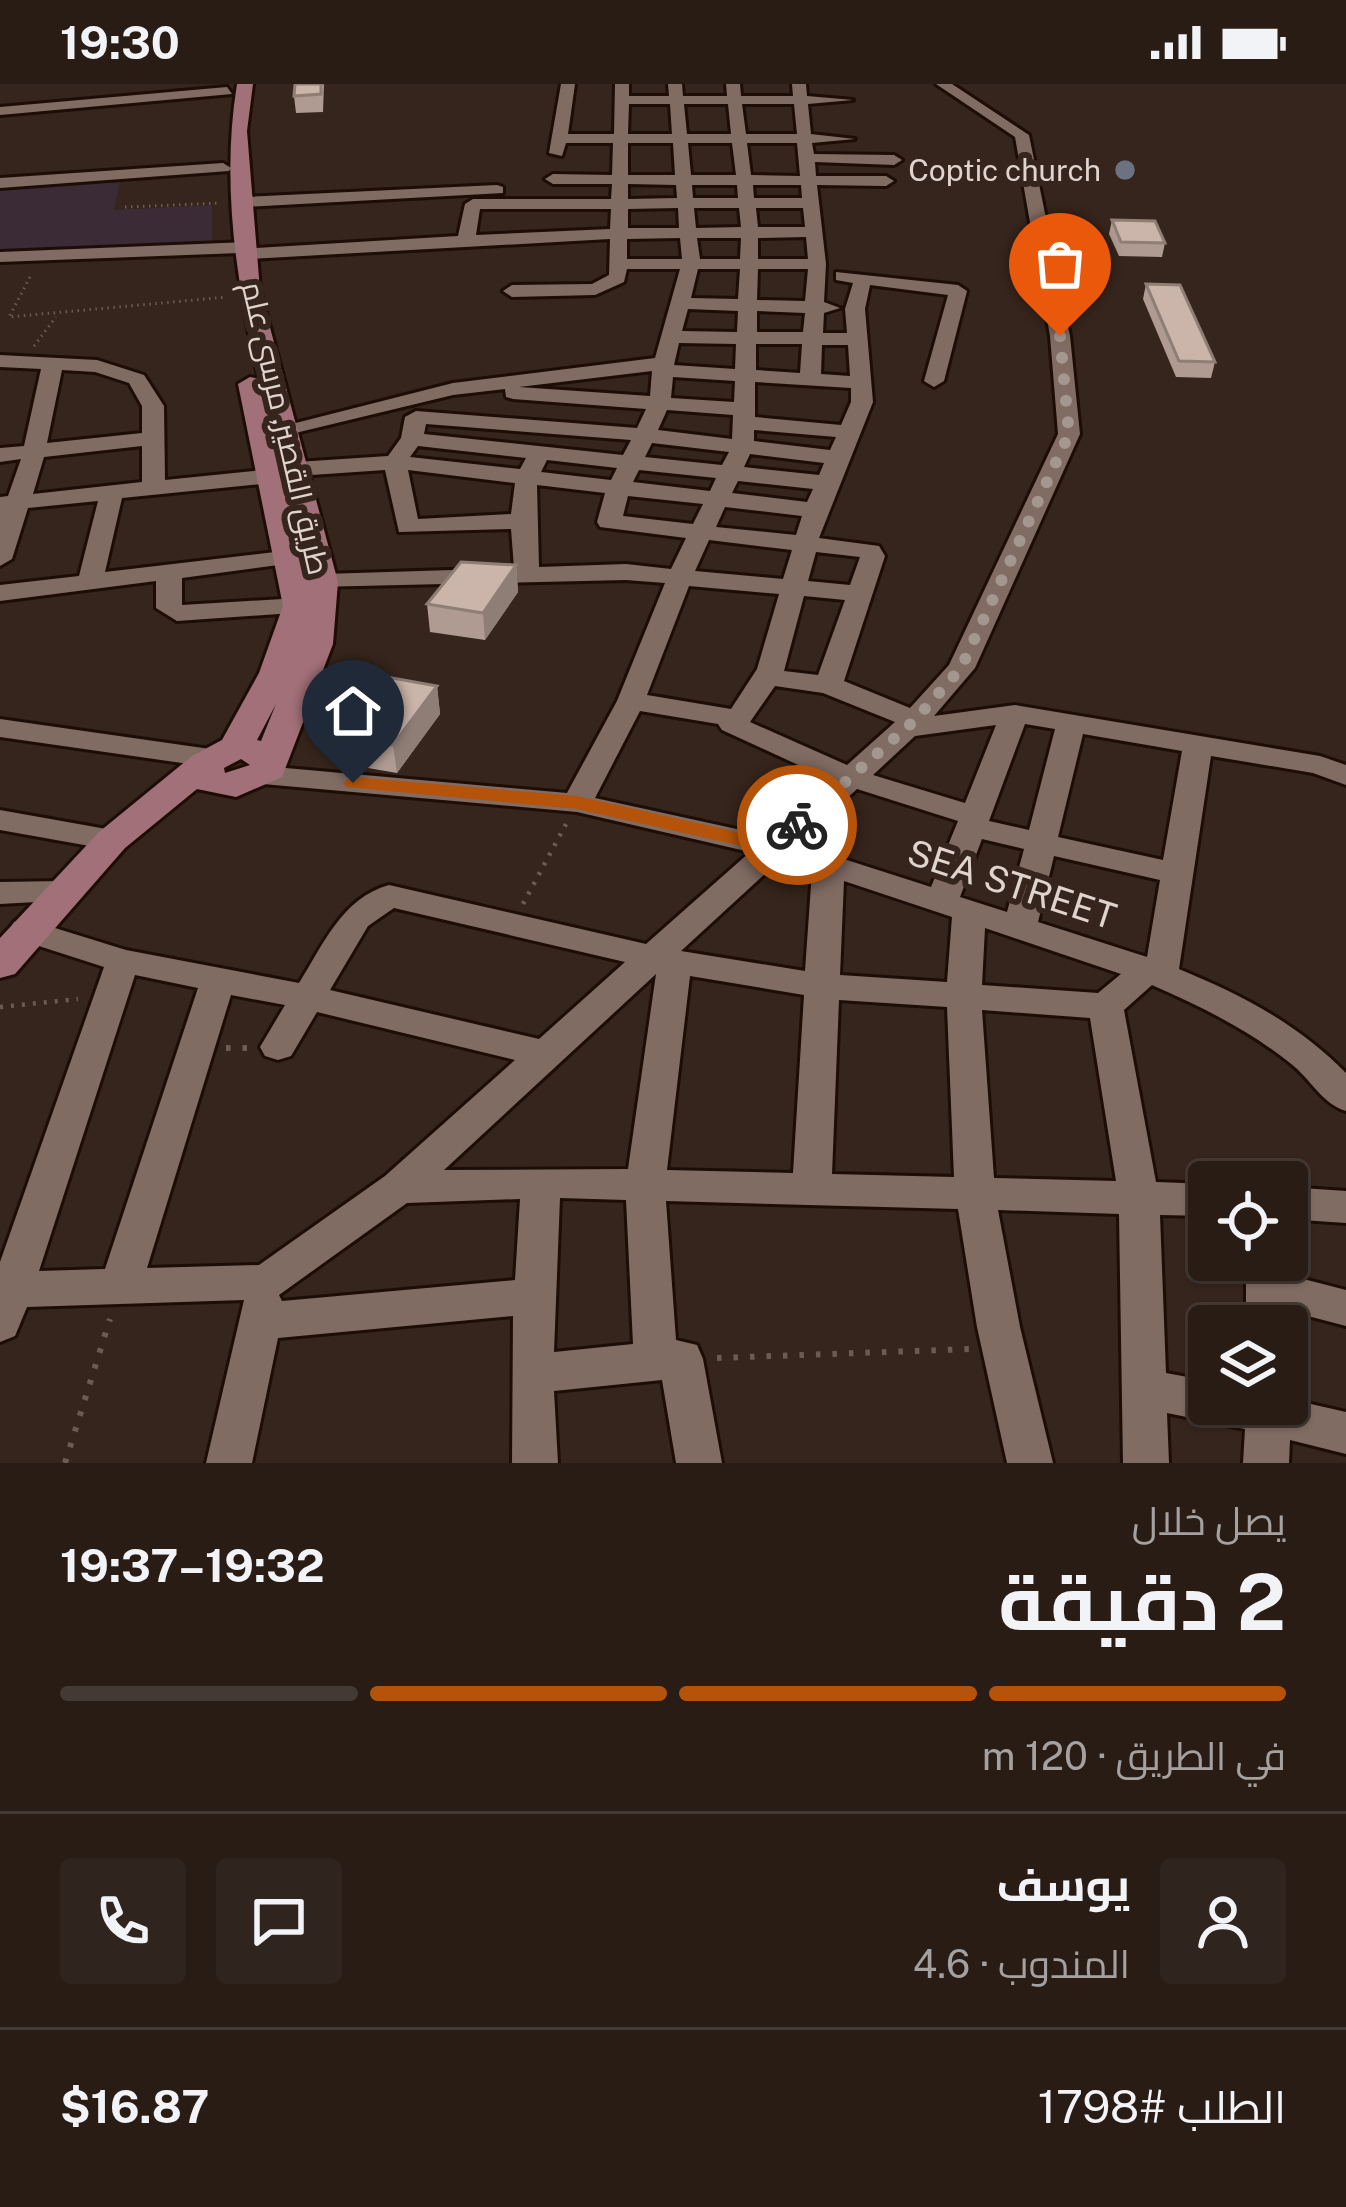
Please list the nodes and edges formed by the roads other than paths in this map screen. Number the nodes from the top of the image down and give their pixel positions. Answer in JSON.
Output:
{"nodes":[{"id":1,"x":568,"y":84,"type":"edge"},
{"id":2,"x":943,"y":84,"type":"edge"},
{"id":3,"x":223,"y":87,"type":"edge"},
{"id":4,"x":156,"y":90,"type":"edge"},
{"id":5,"x":0,"y":95,"type":"edge"},
{"id":6,"x":56,"y":96,"type":"junction"},
{"id":7,"x":734,"y":97,"type":"edge"},
{"id":8,"x":799,"y":97,"type":"edge"},
{"id":9,"x":844,"y":97,"type":"edge"},
{"id":10,"x":623,"y":100,"type":"edge"},
{"id":11,"x":0,"y":111,"type":"edge"},
{"id":12,"x":154,"y":116,"type":"dead end"},
{"id":13,"x":565,"y":118,"type":"junction"},
{"id":14,"x":584,"y":118,"type":"dead end"},
{"id":15,"x":603,"y":118,"type":"dead end"},
{"id":16,"x":680,"y":131,"type":"edge"},
{"id":17,"x":560,"y":137,"type":"junction"},
{"id":18,"x":737,"y":137,"type":"junction"},
{"id":19,"x":620,"y":138,"type":"junction"},
{"id":20,"x":804,"y":139,"type":"junction"},
{"id":21,"x":848,"y":139,"type":"junction"},
{"id":22,"x":620,"y":158,"type":"junction"},
{"id":23,"x":640,"y":158,"type":"dead end"},
{"id":24,"x":721,"y":158,"type":"dead end"},
{"id":25,"x":740,"y":158,"type":"junction"},
{"id":26,"x":805,"y":158,"type":"junction"},
{"id":27,"x":851,"y":159,"type":"junction"},
{"id":28,"x":894,"y":160,"type":"dead end"},
{"id":29,"x":223,"y":168,"type":"junction"},
{"id":30,"x":139,"y":175,"type":"junction"},
{"id":31,"x":619,"y":179,"type":"junction"},
{"id":32,"x":744,"y":179,"type":"junction"},
{"id":33,"x":808,"y":180,"type":"junction"},
{"id":34,"x":858,"y":181,"type":"junction"},
{"id":35,"x":886,"y":182,"type":"dead end"},
{"id":36,"x":0,"y":183,"type":"edge"},
{"id":37,"x":552,"y":190,"type":"junction"},
{"id":38,"x":473,"y":198,"type":"junction"},
{"id":39,"x":234,"y":202,"type":"junction"},
{"id":40,"x":748,"y":202,"type":"junction"},
{"id":41,"x":812,"y":202,"type":"junction"},
{"id":42,"x":619,"y":203,"type":"junction"},
{"id":43,"x":685,"y":204,"type":"junction"},
{"id":44,"x":125,"y":207,"type":"road end"},
{"id":45,"x":398,"y":220,"type":"junction"},
{"id":46,"x":686,"y":232,"type":"junction"},
{"id":47,"x":750,"y":232,"type":"junction"},
{"id":48,"x":815,"y":232,"type":"junction"},
{"id":49,"x":619,"y":233,"type":"junction"},
{"id":50,"x":553,"y":237,"type":"junction"},
{"id":51,"x":466,"y":242,"type":"junction"},
{"id":52,"x":240,"y":250,"type":"junction"},
{"id":53,"x":0,"y":257,"type":"edge"},
{"id":54,"x":615,"y":264,"type":"junction"},
{"id":55,"x":690,"y":271,"type":"junction"},
{"id":56,"x":749,"y":272,"type":"junction"},
{"id":57,"x":816,"y":274,"type":"junction"},
{"id":58,"x":863,"y":278,"type":"junction"},
{"id":59,"x":512,"y":291,"type":"dead end"},
{"id":60,"x":683,"y":304,"type":"junction"},
{"id":61,"x":746,"y":305,"type":"junction"},
{"id":62,"x":813,"y":307,"type":"junction"},
{"id":63,"x":855,"y":309,"type":"junction"},
{"id":64,"x":673,"y":337,"type":"junction"},
{"id":65,"x":744,"y":337,"type":"junction"},
{"id":66,"x":810,"y":338,"type":"junction"},
{"id":67,"x":861,"y":340,"type":"junction"},
{"id":68,"x":53,"y":362,"type":"junction"},
{"id":69,"x":7,"y":363,"type":"edge"},
{"id":70,"x":663,"y":367,"type":"junction"},
{"id":71,"x":586,"y":370,"type":"junction"},
{"id":72,"x":744,"y":376,"type":"junction"},
{"id":73,"x":810,"y":380,"type":"junction"},
{"id":74,"x":934,"y":381,"type":"dead end"},
{"id":75,"x":864,"y":383,"type":"junction"},
{"id":76,"x":453,"y":388,"type":"junction"},
{"id":77,"x":569,"y":398,"type":"junction"},
{"id":78,"x":660,"y":404,"type":"junction"},
{"id":79,"x":414,"y":419,"type":"junction"},
{"id":80,"x":558,"y":425,"type":"junction"},
{"id":81,"x":742,"y":426,"type":"junction"},
{"id":82,"x":286,"y":428,"type":"junction"},
{"id":83,"x":848,"y":432,"type":"junction"},
{"id":84,"x":646,"y":435,"type":"junction"},
{"id":85,"x":154,"y":438,"type":"junction"},
{"id":86,"x":541,"y":451,"type":"junction"},
{"id":87,"x":34,"y":453,"type":"junction"},
{"id":88,"x":0,"y":455,"type":"edge"},
{"id":89,"x":838,"y":458,"type":"junction"},
{"id":90,"x":632,"y":461,"type":"junction"},
{"id":91,"x":394,"y":462,"type":"junction"},
{"id":92,"x":730,"y":471,"type":"junction"},
{"id":93,"x":285,"y":473,"type":"junction"},
{"id":94,"x":526,"y":477,"type":"junction"},
{"id":95,"x":825,"y":483,"type":"junction"},
{"id":96,"x":154,"y":488,"type":"junction"},
{"id":97,"x":618,"y":489,"type":"junction"},
{"id":98,"x":112,"y":491,"type":"junction"},
{"id":99,"x":717,"y":499,"type":"junction"},
{"id":100,"x":9,"y":503,"type":"edge"},
{"id":101,"x":815,"y":510,"type":"junction"},
{"id":102,"x":522,"y":520,"type":"junction"},
{"id":103,"x":609,"y":522,"type":"junction"},
{"id":104,"x":700,"y":532,"type":"junction"},
{"id":105,"x":804,"y":542,"type":"junction"},
{"id":106,"x":292,"y":557,"type":"junction"},
{"id":107,"x":0,"y":559,"type":"edge"},
{"id":108,"x":169,"y":571,"type":"junction"},
{"id":109,"x":626,"y":572,"type":"junction"},
{"id":110,"x":526,"y":574,"type":"junction"},
{"id":111,"x":681,"y":574,"type":"junction"},
{"id":112,"x":90,"y":581,"type":"junction"},
{"id":113,"x":323,"y":582,"type":"junction"},
{"id":114,"x":792,"y":585,"type":"junction"},
{"id":115,"x":0,"y":593,"type":"edge"},
{"id":116,"x":860,"y":593,"type":"junction"},
{"id":117,"x":299,"y":606,"type":"junction"},
{"id":118,"x":768,"y":677,"type":"junction"},
{"id":119,"x":829,"y":686,"type":"junction"},
{"id":120,"x":631,"y":700,"type":"junction"},
{"id":121,"x":1015,"y":714,"type":"junction"},
{"id":122,"x":736,"y":718,"type":"junction"},
{"id":123,"x":1071,"y":722,"type":"junction"},
{"id":124,"x":911,"y":724,"type":"junction"},
{"id":125,"x":4,"y":733,"type":"edge"},
{"id":126,"x":1198,"y":744,"type":"junction"},
{"id":127,"x":217,"y":756,"type":"junction"},
{"id":128,"x":267,"y":769,"type":"junction"},
{"id":129,"x":1346,"y":776,"type":"edge"},
{"id":130,"x":849,"y":777,"type":"junction"},
{"id":131,"x":577,"y":802,"type":"junction"},
{"id":132,"x":0,"y":820,"type":"edge"},
{"id":133,"x":973,"y":821,"type":"junction"},
{"id":134,"x":112,"y":840,"type":"junction"},
{"id":135,"x":1043,"y":843,"type":"junction"},
{"id":136,"x":773,"y":847,"type":"junction"},
{"id":137,"x":828,"y":866,"type":"junction"},
{"id":138,"x":1178,"y":874,"type":"junction"},
{"id":139,"x":62,"y":892,"type":"junction"},
{"id":140,"x":0,"y":893,"type":"edge"},
{"id":141,"x":955,"y":907,"type":"junction"},
{"id":142,"x":1020,"y":928,"type":"junction"},
{"id":143,"x":26,"y":930,"type":"junction"},
{"id":144,"x":661,"y":959,"type":"junction"},
{"id":145,"x":0,"y":964,"type":"edge"},
{"id":146,"x":1155,"y":972,"type":"junction"},
{"id":147,"x":117,"y":978,"type":"junction"},
{"id":148,"x":217,"y":982,"type":"junction"},
{"id":149,"x":820,"y":986,"type":"junction"},
{"id":150,"x":961,"y":995,"type":"junction"},
{"id":151,"x":305,"y":997,"type":"junction"},
{"id":152,"x":1106,"y":1006,"type":"junction"},
{"id":153,"x":278,"y":1047,"type":"road end"},
{"id":154,"x":545,"y":1054,"type":"junction"},
{"id":155,"x":1346,"y":1097,"type":"edge"},
{"id":156,"x":541,"y":1182,"type":"junction"},
{"id":157,"x":646,"y":1185,"type":"junction"},
{"id":158,"x":399,"y":1186,"type":"junction"},
{"id":159,"x":812,"y":1188,"type":"junction"},
{"id":160,"x":974,"y":1193,"type":"junction"},
{"id":161,"x":1139,"y":1197,"type":"junction"},
{"id":162,"x":1188,"y":1199,"type":"edge"},
{"id":163,"x":1308,"y":1204,"type":"edge"},
{"id":164,"x":1346,"y":1207,"type":"edge"},
{"id":165,"x":119,"y":1290,"type":"junction"},
{"id":166,"x":1267,"y":1291,"type":"edge"},
{"id":167,"x":533,"y":1296,"type":"junction"},
{"id":168,"x":4,"y":1301,"type":"edge"},
{"id":169,"x":264,"y":1302,"type":"junction"},
{"id":170,"x":1346,"y":1307,"type":"edge"},
{"id":171,"x":669,"y":1360,"type":"junction"},
{"id":172,"x":531,"y":1374,"type":"junction"},
{"id":173,"x":1142,"y":1388,"type":"junction"},
{"id":174,"x":1188,"y":1397,"type":"edge"},
{"id":175,"x":1308,"y":1421,"type":"edge"},
{"id":176,"x":1268,"y":1425,"type":"edge"},
{"id":177,"x":1346,"y":1433,"type":"edge"},
{"id":178,"x":229,"y":1463,"type":"edge"},
{"id":179,"x":536,"y":1463,"type":"edge"},
{"id":180,"x":699,"y":1463,"type":"edge"},
{"id":181,"x":1030,"y":1463,"type":"edge"},
{"id":182,"x":1146,"y":1463,"type":"edge"},
{"id":183,"x":1266,"y":1463,"type":"edge"}],
"edges":[{"from":1,"to":13,"type":"street"},
{"from":2,"to":124,"type":"street"},
{"from":3,"to":4,"type":"street"},
{"from":3,"to":29,"type":"main road","name":"طريق القصير, مرسى علم"},
{"from":3,"to":39,"type":"main road","name":"طريق القصير, مرسى علم"},
{"from":4,"to":6,"type":"street"},
{"from":4,"to":12,"type":"street"},
{"from":5,"to":6,"type":"street"},
{"from":6,"to":11,"type":"street"},
{"from":7,"to":8,"type":"street"},
{"from":7,"to":8,"type":"street"},
{"from":7,"to":16,"type":"street"},
{"from":7,"to":16,"type":"street"},
{"from":7,"to":18,"type":"street"},
{"from":8,"to":9,"type":"street"},
{"from":8,"to":9,"type":"street"},
{"from":8,"to":20,"type":"street"},
{"from":9,"to":21,"type":"street"},
{"from":10,"to":15,"type":"street"},
{"from":10,"to":16,"type":"street"},
{"from":10,"to":19,"type":"street"},
{"from":13,"to":14,"type":"street"},
{"from":13,"to":17,"type":"street"},
{"from":16,"to":18,"type":"street"},
{"from":16,"to":19,"type":"street"},
{"from":16,"to":31,"type":"street"},
{"from":16,"to":32,"type":"street"},
{"from":16,"to":43,"type":"street"},
{"from":17,"to":19,"type":"street"},
{"from":17,"to":37,"type":"street"},
{"from":18,"to":20,"type":"street"},
{"from":18,"to":25,"type":"street"},
{"from":19,"to":22,"type":"street"},
{"from":20,"to":21,"type":"street"},
{"from":20,"to":26,"type":"street"},
{"from":21,"to":27,"type":"street"},
{"from":22,"to":23,"type":"street"},
{"from":22,"to":31,"type":"street"},
{"from":24,"to":25,"type":"street"},
{"from":25,"to":26,"type":"street"},
{"from":25,"to":32,"type":"street"},
{"from":26,"to":27,"type":"street"},
{"from":26,"to":33,"type":"street"},
{"from":27,"to":28,"type":"street"},
{"from":27,"to":34,"type":"street"},
{"from":29,"to":30,"type":"street"},
{"from":29,"to":39,"type":"main road","name":"طريق القصير, مرسى علم"},
{"from":30,"to":36,"type":"street"},
{"from":30,"to":44,"type":"street"},
{"from":31,"to":37,"type":"street"},
{"from":31,"to":42,"type":"street"},
{"from":32,"to":33,"type":"street"},
{"from":32,"to":40,"type":"street"},
{"from":33,"to":34,"type":"street"},
{"from":33,"to":41,"type":"street"},
{"from":34,"to":35,"type":"street"},
{"from":37,"to":38,"type":"street"},
{"from":37,"to":42,"type":"street"},
{"from":37,"to":50,"type":"street"},
{"from":38,"to":45,"type":"street"},
{"from":38,"to":51,"type":"street"},
{"from":39,"to":45,"type":"street"},
{"from":39,"to":52,"type":"main road","name":"طريق القصير, مرسى علم"},
{"from":40,"to":41,"type":"street"},
{"from":40,"to":43,"type":"street"},
{"from":40,"to":47,"type":"street"},
{"from":41,"to":48,"type":"street"},
{"from":42,"to":43,"type":"street"},
{"from":42,"to":49,"type":"street"},
{"from":43,"to":46,"type":"street"},
{"from":45,"to":51,"type":"street"},
{"from":45,"to":52,"type":"street"},
{"from":46,"to":47,"type":"street"},
{"from":46,"to":49,"type":"street"},
{"from":46,"to":55,"type":"street"},
{"from":47,"to":48,"type":"street"},
{"from":47,"to":56,"type":"street"},
{"from":48,"to":57,"type":"street"},
{"from":49,"to":50,"type":"street"},
{"from":49,"to":54,"type":"street"},
{"from":50,"to":51,"type":"street"},
{"from":52,"to":53,"type":"street"},
{"from":52,"to":82,"type":"main road","name":"طريق القصير, مرسى علم"},
{"from":52,"to":93,"type":"main road","name":"طريق القصير, مرسى علم"},
{"from":54,"to":55,"type":"street"},
{"from":54,"to":59,"type":"street"},
{"from":55,"to":56,"type":"street"},
{"from":55,"to":60,"type":"street"},
{"from":56,"to":57,"type":"street"},
{"from":56,"to":61,"type":"street"},
{"from":57,"to":58,"type":"street"},
{"from":57,"to":62,"type":"street"},
{"from":58,"to":63,"type":"street"},
{"from":58,"to":74,"type":"street"},
{"from":60,"to":61,"type":"street"},
{"from":60,"to":64,"type":"street"},
{"from":61,"to":62,"type":"street"},
{"from":61,"to":65,"type":"street"},
{"from":62,"to":63,"type":"street"},
{"from":62,"to":66,"type":"street"},
{"from":63,"to":67,"type":"street"},
{"from":64,"to":65,"type":"street"},
{"from":64,"to":70,"type":"street"},
{"from":65,"to":66,"type":"street"},
{"from":65,"to":72,"type":"street"},
{"from":66,"to":67,"type":"street"},
{"from":66,"to":73,"type":"street"},
{"from":67,"to":75,"type":"street"},
{"from":68,"to":69,"type":"street"},
{"from":68,"to":85,"type":"street"},
{"from":68,"to":87,"type":"street"},
{"from":70,"to":71,"type":"street"},
{"from":70,"to":72,"type":"street"},
{"from":70,"to":78,"type":"street"},
{"from":71,"to":76,"type":"street"},
{"from":71,"to":77,"type":"street"},
{"from":72,"to":73,"type":"street"},
{"from":72,"to":81,"type":"street"},
{"from":73,"to":75,"type":"street"},
{"from":75,"to":83,"type":"street"},
{"from":76,"to":77,"type":"street"},
{"from":76,"to":79,"type":"street"},
{"from":77,"to":78,"type":"street"},
{"from":77,"to":80,"type":"street"},
{"from":78,"to":81,"type":"street"},
{"from":78,"to":84,"type":"street"},
{"from":79,"to":80,"type":"street"},
{"from":79,"to":82,"type":"street"},
{"from":79,"to":86,"type":"street"},
{"from":79,"to":91,"type":"street"},
{"from":80,"to":84,"type":"street"},
{"from":80,"to":86,"type":"street"},
{"from":81,"to":83,"type":"street"},
{"from":81,"to":84,"type":"street"},
{"from":81,"to":89,"type":"street"},
{"from":81,"to":92,"type":"street"},
{"from":82,"to":93,"type":"main road","name":"طريق القصير, مرسى علم"},
{"from":83,"to":89,"type":"street"},
{"from":84,"to":90,"type":"street"},
{"from":85,"to":87,"type":"street"},
{"from":85,"to":96,"type":"street"},
{"from":86,"to":90,"type":"street"},
{"from":86,"to":94,"type":"street"},
{"from":87,"to":88,"type":"street"},
{"from":87,"to":100,"type":"street"},
{"from":89,"to":95,"type":"street"},
{"from":90,"to":92,"type":"street"},
{"from":90,"to":97,"type":"street"},
{"from":91,"to":93,"type":"street"},
{"from":91,"to":94,"type":"street"},
{"from":91,"to":102,"type":"street"},
{"from":92,"to":95,"type":"street"},
{"from":92,"to":99,"type":"street"},
{"from":93,"to":96,"type":"street"},
{"from":93,"to":106,"type":"main road","name":"طريق القصير, مرسى علم"},
{"from":93,"to":113,"type":"main road","name":"طريق القصير, مرسى علم"},
{"from":94,"to":97,"type":"street"},
{"from":94,"to":102,"type":"street"},
{"from":95,"to":101,"type":"street"},
{"from":96,"to":98,"type":"street"},
{"from":97,"to":99,"type":"street"},
{"from":97,"to":103,"type":"street"},
{"from":98,"to":100,"type":"street"},
{"from":98,"to":112,"type":"street"},
{"from":99,"to":101,"type":"street"},
{"from":99,"to":104,"type":"street"},
{"from":100,"to":107,"type":"street"},
{"from":101,"to":105,"type":"street"},
{"from":102,"to":110,"type":"street"},
{"from":103,"to":104,"type":"street"},
{"from":103,"to":109,"type":"street"},
{"from":104,"to":105,"type":"street"},
{"from":104,"to":111,"type":"street"},
{"from":105,"to":114,"type":"street"},
{"from":105,"to":116,"type":"street"},
{"from":106,"to":108,"type":"street"},
{"from":106,"to":117,"type":"main road","name":"طريق القصير, مرسى علم"},
{"from":108,"to":112,"type":"street"},
{"from":108,"to":117,"type":"street"},
{"from":109,"to":110,"type":"street"},
{"from":109,"to":111,"type":"street"},
{"from":110,"to":113,"type":"street"},
{"from":111,"to":114,"type":"street"},
{"from":111,"to":120,"type":"street"},
{"from":112,"to":115,"type":"street"},
{"from":113,"to":128,"type":"main road","name":"طريق القصير, مرسى علم"},
{"from":114,"to":116,"type":"street"},
{"from":114,"to":118,"type":"street"},
{"from":116,"to":119,"type":"street"},
{"from":117,"to":127,"type":"main road","name":"طريق القصير, مرسى علم"},
{"from":118,"to":119,"type":"street"},
{"from":118,"to":122,"type":"street"},
{"from":119,"to":124,"type":"street"},
{"from":120,"to":122,"type":"street"},
{"from":120,"to":131,"type":"street"},
{"from":121,"to":123,"type":"street"},
{"from":121,"to":124,"type":"street"},
{"from":121,"to":133,"type":"street"},
{"from":122,"to":130,"type":"street"},
{"from":123,"to":126,"type":"street"},
{"from":123,"to":135,"type":"street"},
{"from":124,"to":130,"type":"street"},
{"from":125,"to":127,"type":"street"},
{"from":126,"to":129,"type":"street"},
{"from":126,"to":138,"type":"street"},
{"from":127,"to":128,"type":"main road"},
{"from":127,"to":134,"type":"main road","name":"طريق القصير, مرسى علم"},
{"from":128,"to":131,"type":"street","name":"SEA STREET"},
{"from":130,"to":133,"type":"street"},
{"from":130,"to":136,"type":"street"},
{"from":131,"to":136,"type":"street","name":"SEA STREET"},
{"from":132,"to":134,"type":"street"},
{"from":133,"to":135,"type":"street"},
{"from":133,"to":141,"type":"street"},
{"from":134,"to":139,"type":"main road","name":"طريق القصير, مرسى علم"},
{"from":135,"to":138,"type":"street"},
{"from":135,"to":142,"type":"street"},
{"from":136,"to":137,"type":"street","name":"SEA STREET"},
{"from":136,"to":144,"type":"street"},
{"from":137,"to":141,"type":"street","name":"SEA STREET"},
{"from":137,"to":149,"type":"street"},
{"from":138,"to":146,"type":"street"},
{"from":139,"to":140,"type":"street"},
{"from":139,"to":143,"type":"main road","name":"طريق القصير, مرسى علم"},
{"from":141,"to":142,"type":"street","name":"SEA STREET"},
{"from":141,"to":150,"type":"street"},
{"from":142,"to":146,"type":"street","name":"SEA STREET"},
{"from":143,"to":145,"type":"main road","name":"طريق القصير, مرسى علم"},
{"from":143,"to":147,"type":"street"},
{"from":144,"to":149,"type":"street"},
{"from":144,"to":151,"type":"street"},
{"from":144,"to":154,"type":"street"},
{"from":144,"to":157,"type":"street"},
{"from":146,"to":152,"type":"street"},
{"from":146,"to":155,"type":"street","name":"SEA STREET"},
{"from":147,"to":148,"type":"street"},
{"from":147,"to":168,"type":"street"},
{"from":148,"to":151,"type":"street"},
{"from":148,"to":165,"type":"street"},
{"from":149,"to":150,"type":"street"},
{"from":149,"to":159,"type":"street"},
{"from":150,"to":152,"type":"street"},
{"from":150,"to":160,"type":"street"},
{"from":151,"to":153,"type":"street"},
{"from":151,"to":154,"type":"street"},
{"from":152,"to":161,"type":"street"},
{"from":154,"to":158,"type":"street"},
{"from":156,"to":157,"type":"street"},
{"from":156,"to":158,"type":"street"},
{"from":156,"to":167,"type":"street"},
{"from":157,"to":159,"type":"street"},
{"from":157,"to":171,"type":"street"},
{"from":158,"to":169,"type":"street"},
{"from":159,"to":160,"type":"street"},
{"from":160,"to":161,"type":"street"},
{"from":160,"to":181,"type":"street"},
{"from":161,"to":162,"type":"street"},
{"from":161,"to":173,"type":"street"},
{"from":163,"to":164,"type":"street"},
{"from":165,"to":168,"type":"street"},
{"from":165,"to":169,"type":"street"},
{"from":166,"to":170,"type":"street"},
{"from":167,"to":169,"type":"street"},
{"from":167,"to":172,"type":"street"},
{"from":169,"to":178,"type":"street"},
{"from":171,"to":172,"type":"street"},
{"from":171,"to":180,"type":"street"},
{"from":172,"to":179,"type":"street"},
{"from":173,"to":174,"type":"street"},
{"from":173,"to":182,"type":"street"},
{"from":175,"to":177,"type":"street"},
{"from":176,"to":183,"type":"street"}]}
